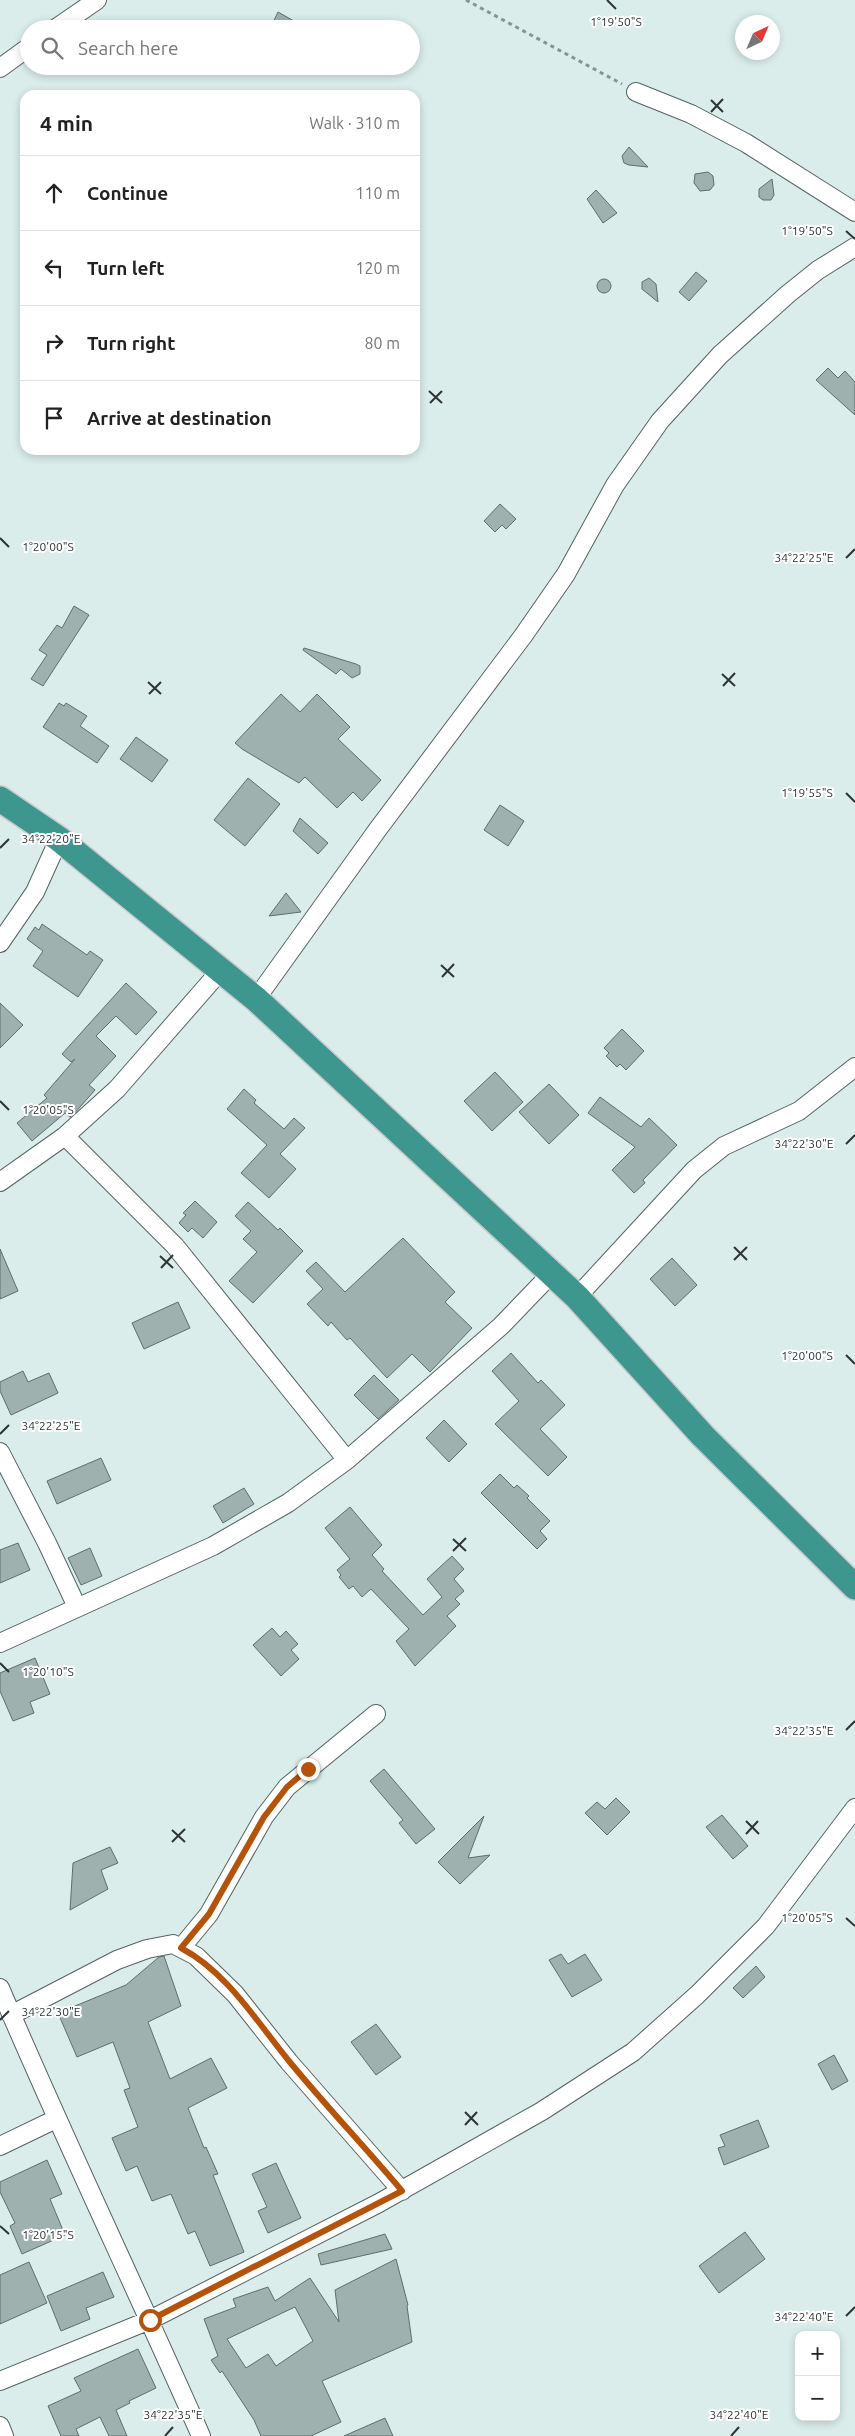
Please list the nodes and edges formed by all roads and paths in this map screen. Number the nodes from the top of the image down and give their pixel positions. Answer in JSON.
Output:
{"nodes":[{"id":1,"x":97,"y":0,"type":"edge"},
{"id":2,"x":466,"y":0,"type":"edge"},
{"id":3,"x":68,"y":20,"type":"edge"},
{"id":4,"x":20,"y":54,"type":"edge"},
{"id":5,"x":0,"y":68,"type":"edge"},
{"id":6,"x":636,"y":92,"type":"joint"},
{"id":7,"x":855,"y":212,"type":"edge"},
{"id":8,"x":855,"y":247,"type":"edge"},
{"id":9,"x":0,"y":799,"type":"edge"},
{"id":10,"x":59,"y":839,"type":"junction"},
{"id":11,"x":0,"y":943,"type":"edge"},
{"id":12,"x":221,"y":970,"type":"junction"},
{"id":13,"x":256,"y":999,"type":"junction"},
{"id":14,"x":855,"y":1067,"type":"edge"},
{"id":15,"x":65,"y":1136,"type":"junction"},
{"id":16,"x":0,"y":1182,"type":"edge"},
{"id":17,"x":551,"y":1274,"type":"junction"},
{"id":18,"x":577,"y":1296,"type":"junction"},
{"id":19,"x":0,"y":1452,"type":"edge"},
{"id":20,"x":347,"y":1460,"type":"junction"},
{"id":21,"x":855,"y":1587,"type":"edge"},
{"id":22,"x":77,"y":1607,"type":"junction"},
{"id":23,"x":0,"y":1643,"type":"edge"},
{"id":24,"x":376,"y":1714,"type":"dead end"},
{"id":25,"x":855,"y":1808,"type":"edge"},
{"id":26,"x":181,"y":1948,"type":"junction"},
{"id":27,"x":0,"y":1988,"type":"edge"},
{"id":28,"x":12,"y":2015,"type":"junction"},
{"id":29,"x":56,"y":2119,"type":"junction"},
{"id":30,"x":0,"y":2146,"type":"edge"},
{"id":31,"x":402,"y":2191,"type":"junction"},
{"id":32,"x":150,"y":2320,"type":"junction"},
{"id":33,"x":0,"y":2381,"type":"edge"},
{"id":34,"x":0,"y":2426,"type":"edge"},
{"id":35,"x":4,"y":2436,"type":"edge"},
{"id":36,"x":201,"y":2436,"type":"edge"}],
"edges":[{"from":1,"to":3,"type":"street"},
{"from":2,"to":6,"type":"path"},
{"from":4,"to":5,"type":"street"},
{"from":6,"to":7,"type":"street"},
{"from":8,"to":13,"type":"street"},
{"from":9,"to":10,"type":"highway"},
{"from":10,"to":11,"type":"street"},
{"from":10,"to":12,"type":"highway"},
{"from":12,"to":13,"type":"highway"},
{"from":12,"to":15,"type":"street"},
{"from":13,"to":17,"type":"highway"},
{"from":14,"to":18,"type":"street"},
{"from":15,"to":16,"type":"street"},
{"from":15,"to":20,"type":"street"},
{"from":17,"to":18,"type":"highway"},
{"from":17,"to":20,"type":"street"},
{"from":18,"to":21,"type":"highway"},
{"from":19,"to":22,"type":"street"},
{"from":20,"to":22,"type":"street"},
{"from":22,"to":23,"type":"street"},
{"from":24,"to":26,"type":"street"},
{"from":25,"to":31,"type":"street"},
{"from":26,"to":28,"type":"street"},
{"from":26,"to":31,"type":"street"},
{"from":27,"to":28,"type":"street"},
{"from":28,"to":29,"type":"street"},
{"from":29,"to":30,"type":"street"},
{"from":29,"to":32,"type":"street"},
{"from":31,"to":32,"type":"street"},
{"from":32,"to":33,"type":"street"},
{"from":32,"to":36,"type":"street"},
{"from":34,"to":35,"type":"street"}]}
